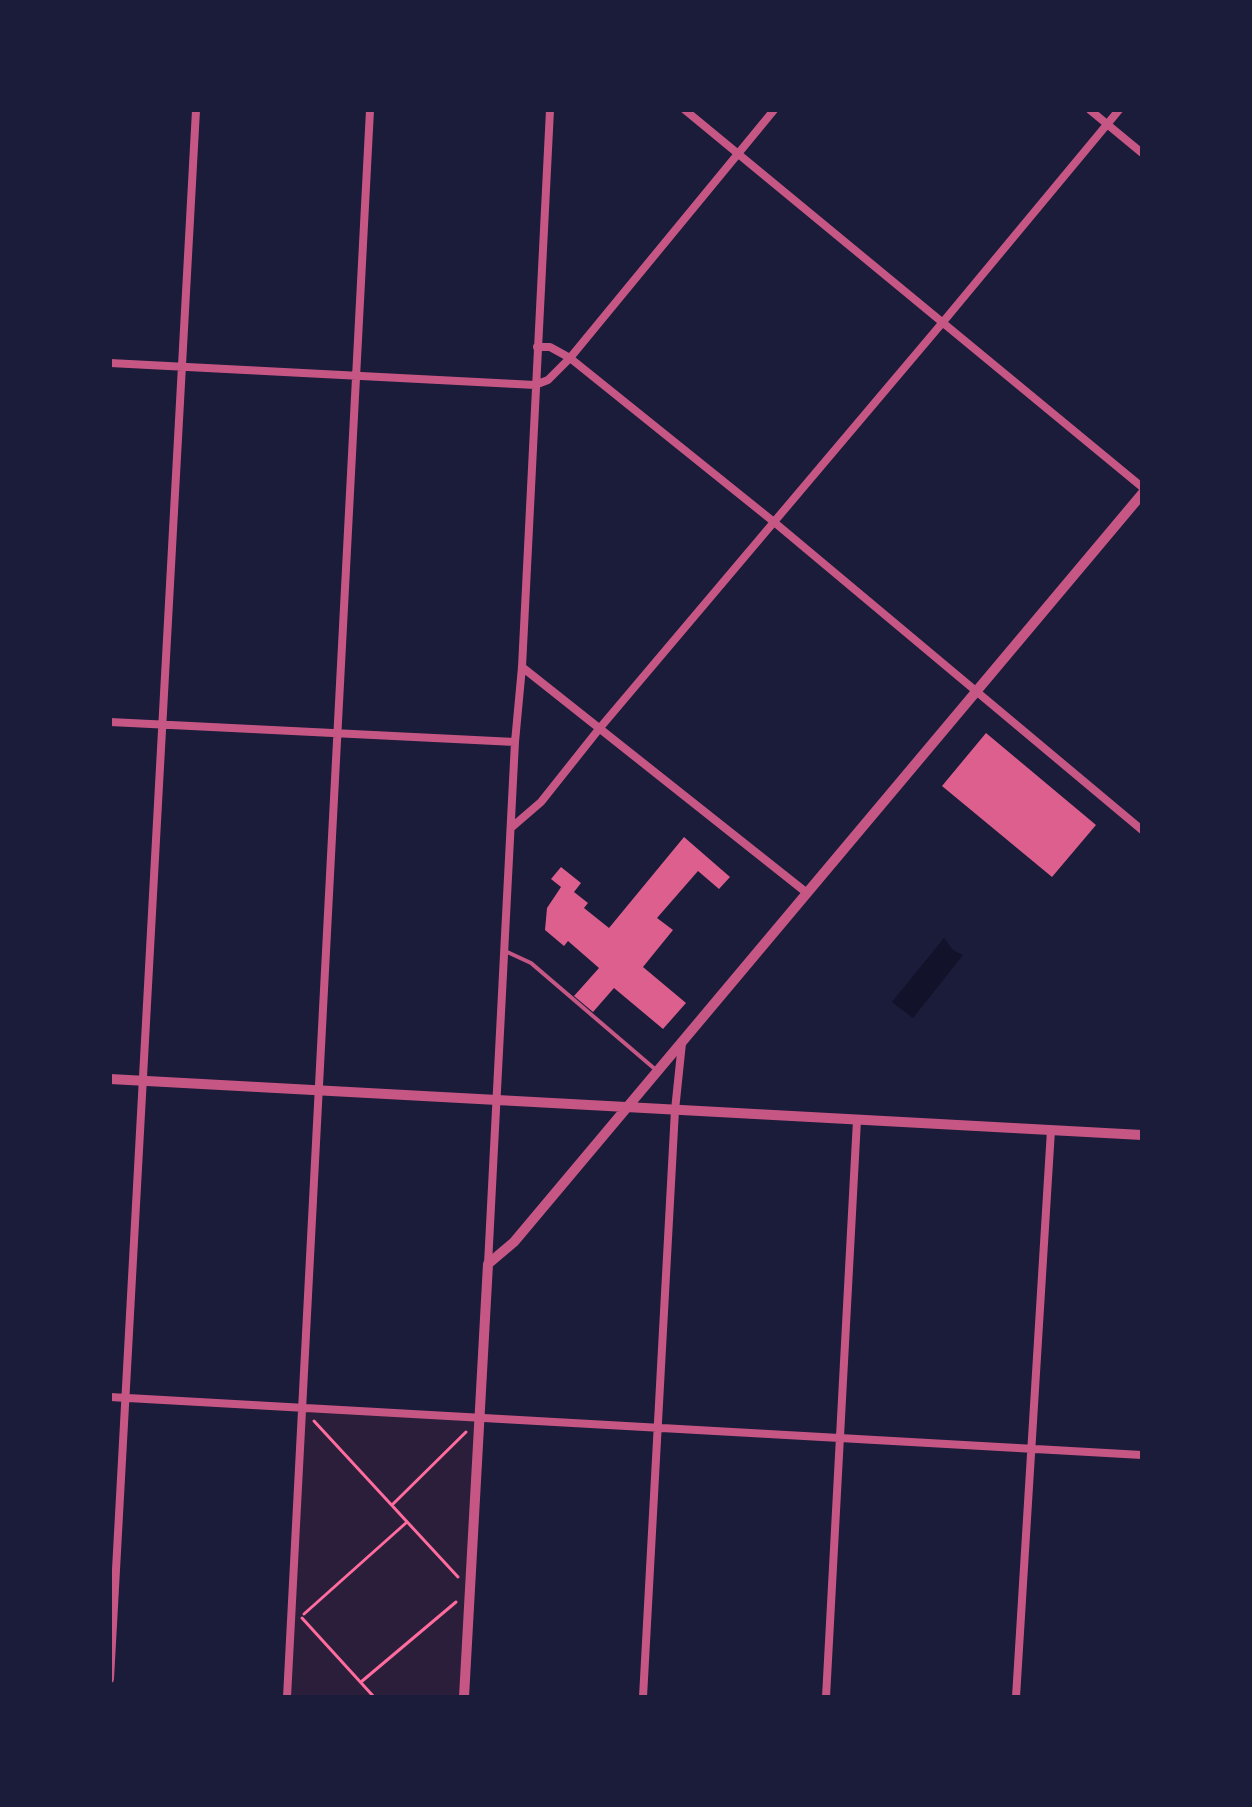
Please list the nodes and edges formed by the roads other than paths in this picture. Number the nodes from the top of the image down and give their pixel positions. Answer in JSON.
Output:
{"nodes":[{"id":1,"x":196,"y":110,"type":"edge"},
{"id":2,"x":370,"y":110,"type":"edge"},
{"id":3,"x":550,"y":110,"type":"edge"},
{"id":4,"x":685,"y":110,"type":"edge"},
{"id":5,"x":774,"y":110,"type":"edge"},
{"id":6,"x":1090,"y":110,"type":"edge"},
{"id":7,"x":1119,"y":110,"type":"edge"},
{"id":8,"x":1107,"y":124,"type":"junction"},
{"id":9,"x":1142,"y":153,"type":"edge"},
{"id":10,"x":739,"y":154,"type":"junction"},
{"id":11,"x":943,"y":322,"type":"junction"},
{"id":12,"x":537,"y":347,"type":"junction"},
{"id":13,"x":570,"y":358,"type":"junction"},
{"id":14,"x":110,"y":363,"type":"edge"},
{"id":15,"x":182,"y":367,"type":"junction"},
{"id":16,"x":356,"y":376,"type":"junction"},
{"id":17,"x":535,"y":385,"type":"junction"},
{"id":18,"x":1142,"y":487,"type":"edge"},
{"id":19,"x":1142,"y":494,"type":"edge"},
{"id":20,"x":774,"y":522,"type":"junction"},
{"id":21,"x":522,"y":667,"type":"junction"},
{"id":22,"x":976,"y":691,"type":"junction"},
{"id":23,"x":110,"y":722,"type":"edge"},
{"id":24,"x":163,"y":725,"type":"junction"},
{"id":25,"x":599,"y":729,"type":"junction"},
{"id":26,"x":338,"y":733,"type":"junction"},
{"id":27,"x":515,"y":742,"type":"junction"},
{"id":28,"x":512,"y":827,"type":"junction"},
{"id":29,"x":1142,"y":830,"type":"edge"},
{"id":30,"x":807,"y":893,"type":"junction"},
{"id":31,"x":505,"y":951,"type":"junction"},
{"id":32,"x":682,"y":1042,"type":"junction"},
{"id":33,"x":657,"y":1071,"type":"junction"},
{"id":34,"x":110,"y":1079,"type":"edge"},
{"id":35,"x":144,"y":1081,"type":"junction"},
{"id":36,"x":320,"y":1090,"type":"junction"},
{"id":37,"x":496,"y":1101,"type":"junction"},
{"id":38,"x":626,"y":1107,"type":"junction"},
{"id":39,"x":675,"y":1110,"type":"junction"},
{"id":40,"x":857,"y":1120,"type":"junction"},
{"id":41,"x":1051,"y":1130,"type":"junction"},
{"id":42,"x":1142,"y":1135,"type":"edge"},
{"id":43,"x":488,"y":1264,"type":"junction"},
{"id":44,"x":110,"y":1397,"type":"edge"},
{"id":45,"x":126,"y":1398,"type":"junction"},
{"id":46,"x":303,"y":1408,"type":"junction"},
{"id":47,"x":479,"y":1418,"type":"junction"},
{"id":48,"x":658,"y":1428,"type":"junction"},
{"id":49,"x":840,"y":1438,"type":"junction"},
{"id":50,"x":1031,"y":1449,"type":"junction"},
{"id":51,"x":1142,"y":1455,"type":"edge"},
{"id":52,"x":110,"y":1679,"type":"edge"},
{"id":53,"x":287,"y":1697,"type":"edge"},
{"id":54,"x":464,"y":1697,"type":"edge"},
{"id":55,"x":643,"y":1697,"type":"edge"},
{"id":56,"x":826,"y":1697,"type":"edge"},
{"id":57,"x":1016,"y":1697,"type":"edge"}],
"edges":[{"from":1,"to":15,"type":"street"},
{"from":2,"to":16,"type":"street"},
{"from":3,"to":12,"type":"street"},
{"from":4,"to":10,"type":"street"},
{"from":5,"to":10,"type":"street"},
{"from":6,"to":8,"type":"street"},
{"from":7,"to":8,"type":"street"},
{"from":8,"to":9,"type":"street"},
{"from":8,"to":11,"type":"street"},
{"from":10,"to":11,"type":"street"},
{"from":10,"to":13,"type":"street"},
{"from":11,"to":18,"type":"street"},
{"from":11,"to":20,"type":"street"},
{"from":12,"to":13,"type":"street"},
{"from":12,"to":17,"type":"street"},
{"from":13,"to":17,"type":"street"},
{"from":13,"to":20,"type":"street"},
{"from":14,"to":15,"type":"street"},
{"from":15,"to":16,"type":"street"},
{"from":15,"to":24,"type":"street"},
{"from":16,"to":17,"type":"street"},
{"from":16,"to":26,"type":"street"},
{"from":17,"to":21,"type":"street"},
{"from":19,"to":22,"type":"street"},
{"from":20,"to":22,"type":"street"},
{"from":20,"to":25,"type":"street"},
{"from":21,"to":25,"type":"street"},
{"from":21,"to":27,"type":"street"},
{"from":22,"to":29,"type":"street"},
{"from":22,"to":30,"type":"street"},
{"from":23,"to":24,"type":"street"},
{"from":24,"to":26,"type":"street"},
{"from":24,"to":35,"type":"street"},
{"from":25,"to":28,"type":"street"},
{"from":25,"to":30,"type":"street"},
{"from":26,"to":27,"type":"street"},
{"from":26,"to":36,"type":"street"},
{"from":27,"to":28,"type":"street"},
{"from":28,"to":31,"type":"street"},
{"from":30,"to":32,"type":"street"},
{"from":31,"to":33,"type":"lane"},
{"from":31,"to":37,"type":"street"},
{"from":32,"to":33,"type":"street"},
{"from":32,"to":39,"type":"street"},
{"from":33,"to":38,"type":"street"},
{"from":34,"to":35,"type":"street"},
{"from":35,"to":36,"type":"street"},
{"from":35,"to":45,"type":"street"},
{"from":36,"to":37,"type":"street"},
{"from":36,"to":46,"type":"street"},
{"from":37,"to":38,"type":"street"},
{"from":37,"to":43,"type":"street"},
{"from":38,"to":39,"type":"street"},
{"from":38,"to":43,"type":"street"},
{"from":39,"to":40,"type":"street"},
{"from":39,"to":48,"type":"street"},
{"from":40,"to":41,"type":"street"},
{"from":40,"to":49,"type":"street"},
{"from":41,"to":42,"type":"street"},
{"from":41,"to":50,"type":"street"},
{"from":43,"to":47,"type":"street"},
{"from":44,"to":45,"type":"street"},
{"from":45,"to":46,"type":"street"},
{"from":45,"to":52,"type":"street"},
{"from":46,"to":47,"type":"street"},
{"from":46,"to":53,"type":"street"},
{"from":47,"to":48,"type":"street"},
{"from":47,"to":54,"type":"street"},
{"from":48,"to":49,"type":"street"},
{"from":48,"to":55,"type":"street"},
{"from":49,"to":50,"type":"street"},
{"from":49,"to":56,"type":"street"},
{"from":50,"to":51,"type":"street"},
{"from":50,"to":57,"type":"street"}]}
